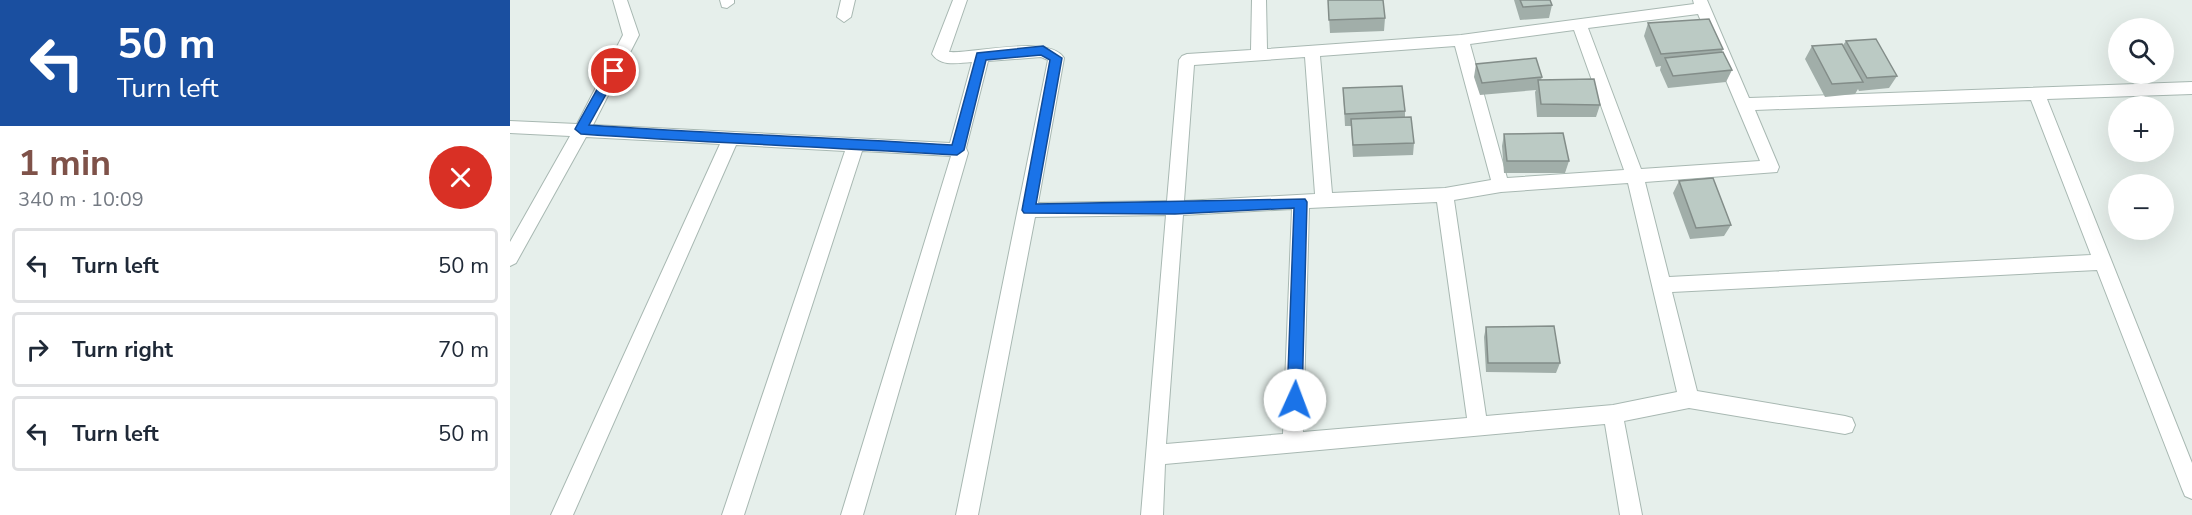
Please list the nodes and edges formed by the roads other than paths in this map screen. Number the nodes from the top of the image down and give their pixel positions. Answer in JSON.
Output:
{"nodes":[{"id":1,"x":620,"y":0,"type":"edge"},
{"id":2,"x":848,"y":0,"type":"edge"},
{"id":3,"x":960,"y":0,"type":"edge"},
{"id":4,"x":1259,"y":0,"type":"edge"},
{"id":5,"x":1702,"y":4,"type":"edge"},
{"id":6,"x":843,"y":17,"type":"dead end"},
{"id":7,"x":1579,"y":24,"type":"junction"},
{"id":8,"x":1461,"y":40,"type":"junction"},
{"id":9,"x":1312,"y":51,"type":"junction"},
{"id":10,"x":1259,"y":55,"type":"junction"},
{"id":11,"x":981,"y":56,"type":"junction"},
{"id":12,"x":2191,"y":91,"type":"edge"},
{"id":13,"x":2037,"y":94,"type":"junction"},
{"id":14,"x":1744,"y":104,"type":"junction"},
{"id":15,"x":510,"y":127,"type":"edge"},
{"id":16,"x":581,"y":129,"type":"junction"},
{"id":17,"x":730,"y":140,"type":"junction"},
{"id":18,"x":856,"y":143,"type":"junction"},
{"id":19,"x":957,"y":150,"type":"junction"},
{"id":20,"x":1635,"y":176,"type":"junction"},
{"id":21,"x":1501,"y":185,"type":"junction"},
{"id":22,"x":1445,"y":195,"type":"junction"},
{"id":23,"x":1324,"y":201,"type":"junction"},
{"id":24,"x":1301,"y":202,"type":"junction"},
{"id":25,"x":1175,"y":208,"type":"junction"},
{"id":26,"x":1028,"y":210,"type":"junction"},
{"id":27,"x":510,"y":258,"type":"edge"},
{"id":28,"x":2103,"y":262,"type":"junction"},
{"id":29,"x":1661,"y":285,"type":"junction"},
{"id":30,"x":1689,"y":399,"type":"junction"},
{"id":31,"x":1613,"y":414,"type":"junction"},
{"id":32,"x":1845,"y":425,"type":"dead end"},
{"id":33,"x":1478,"y":427,"type":"junction"},
{"id":34,"x":1293,"y":443,"type":"junction"},
{"id":35,"x":1155,"y":455,"type":"junction"},
{"id":36,"x":2192,"y":489,"type":"edge"},
{"id":37,"x":562,"y":515,"type":"edge"},
{"id":38,"x":732,"y":515,"type":"edge"},
{"id":39,"x":852,"y":515,"type":"edge"},
{"id":40,"x":967,"y":515,"type":"edge"},
{"id":41,"x":1152,"y":515,"type":"edge"},
{"id":42,"x":1631,"y":515,"type":"edge"}],
"edges":[{"from":1,"to":16,"type":"street"},
{"from":2,"to":6,"type":"street"},
{"from":3,"to":11,"type":"street"},
{"from":4,"to":10,"type":"street"},
{"from":5,"to":7,"type":"street"},
{"from":5,"to":14,"type":"street"},
{"from":7,"to":8,"type":"street"},
{"from":7,"to":20,"type":"street"},
{"from":8,"to":9,"type":"street"},
{"from":8,"to":21,"type":"street"},
{"from":9,"to":10,"type":"street"},
{"from":9,"to":23,"type":"street"},
{"from":10,"to":25,"type":"street"},
{"from":11,"to":19,"type":"street"},
{"from":11,"to":26,"type":"street"},
{"from":12,"to":13,"type":"street"},
{"from":13,"to":14,"type":"street"},
{"from":13,"to":28,"type":"street"},
{"from":14,"to":20,"type":"street"},
{"from":15,"to":16,"type":"street"},
{"from":16,"to":17,"type":"street"},
{"from":16,"to":27,"type":"street"},
{"from":17,"to":18,"type":"street"},
{"from":17,"to":37,"type":"street"},
{"from":18,"to":19,"type":"street"},
{"from":18,"to":38,"type":"street"},
{"from":19,"to":39,"type":"street"},
{"from":20,"to":21,"type":"street"},
{"from":20,"to":29,"type":"street"},
{"from":21,"to":22,"type":"street"},
{"from":22,"to":23,"type":"street"},
{"from":22,"to":33,"type":"street"},
{"from":23,"to":24,"type":"street"},
{"from":24,"to":25,"type":"street"},
{"from":24,"to":34,"type":"street"},
{"from":25,"to":26,"type":"street"},
{"from":25,"to":35,"type":"street"},
{"from":26,"to":40,"type":"street"},
{"from":28,"to":29,"type":"street"},
{"from":28,"to":36,"type":"street"},
{"from":29,"to":30,"type":"street"},
{"from":30,"to":31,"type":"street"},
{"from":30,"to":32,"type":"street"},
{"from":31,"to":33,"type":"street"},
{"from":31,"to":42,"type":"street"},
{"from":33,"to":34,"type":"street"},
{"from":34,"to":35,"type":"street"},
{"from":35,"to":41,"type":"street"}]}
